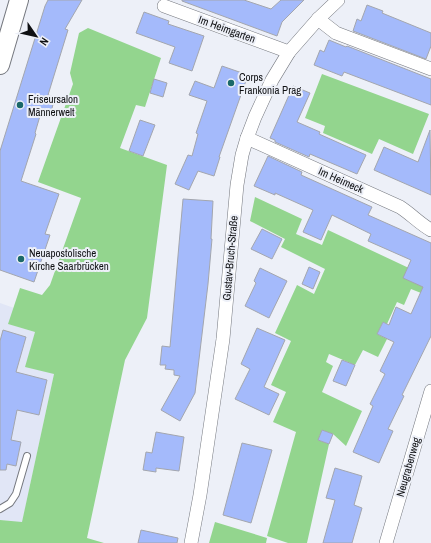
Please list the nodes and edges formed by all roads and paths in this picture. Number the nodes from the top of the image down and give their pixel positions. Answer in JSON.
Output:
{"nodes":[{"id":1,"x":20,"y":0,"type":"edge"},
{"id":2,"x":338,"y":0,"type":"edge"},
{"id":3,"x":164,"y":6,"type":"dead end"},
{"id":4,"x":318,"y":19,"type":"junction"},
{"id":5,"x":290,"y":52,"type":"junction"},
{"id":6,"x":0,"y":65,"type":"edge"},
{"id":7,"x":431,"y":69,"type":"edge"},
{"id":8,"x":246,"y":138,"type":"junction"},
{"id":9,"x":431,"y":230,"type":"edge"},
{"id":10,"x":431,"y":391,"type":"edge"},
{"id":11,"x":27,"y":456,"type":"dead end"},
{"id":12,"x":0,"y":509,"type":"edge"},
{"id":13,"x":191,"y":543,"type":"edge"},
{"id":14,"x":386,"y":543,"type":"edge"}],
"edges":[{"from":1,"to":6,"type":"main road"},
{"from":2,"to":4,"type":"street","name":"Gustav-Bruch-Straße"},
{"from":3,"to":5,"type":"street","name":"Im Heimgarten"},
{"from":4,"to":5,"type":"street","name":"Gustav-Bruch-Straße"},
{"from":4,"to":7,"type":"street"},
{"from":5,"to":8,"type":"street","name":"Gustav-Bruch-Straße"},
{"from":8,"to":9,"type":"street","name":"Im Heimeck"},
{"from":8,"to":13,"type":"street","name":"Gustav-Bruch-Straße"},
{"from":10,"to":14,"type":"street","name":"Neugrabenweg"},
{"from":11,"to":12,"type":"lane"}]}
